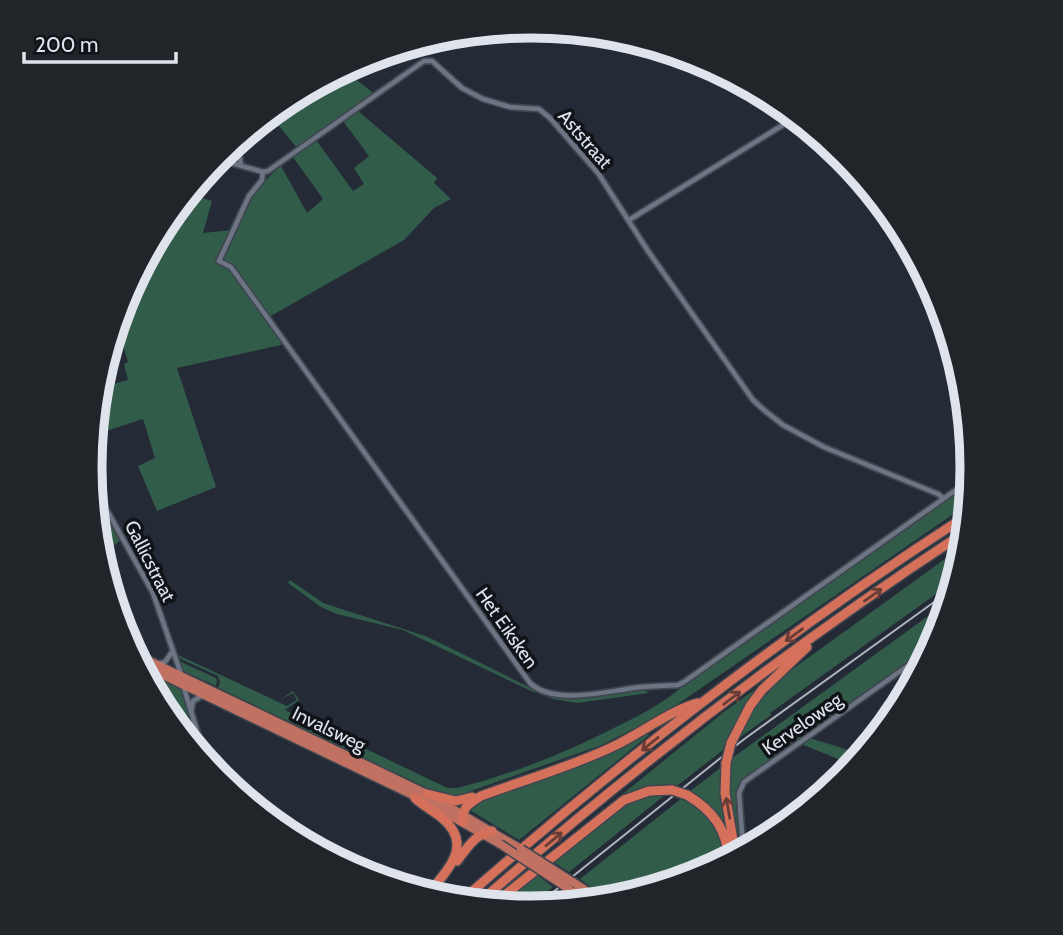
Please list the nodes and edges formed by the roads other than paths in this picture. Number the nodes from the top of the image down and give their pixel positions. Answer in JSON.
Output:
{"nodes":[{"id":1,"x":787,"y":123,"type":"edge"},
{"id":2,"x":238,"y":155,"type":"edge"},
{"id":3,"x":229,"y":163,"type":"edge"},
{"id":4,"x":241,"y":166,"type":"junction"},
{"id":5,"x":263,"y":172,"type":"junction"},
{"id":6,"x":629,"y":220,"type":"junction"},
{"id":7,"x":960,"y":487,"type":"edge"},
{"id":8,"x":943,"y":498,"type":"junction"},
{"id":9,"x":104,"y":505,"type":"edge"},
{"id":10,"x":957,"y":522,"type":"edge"},
{"id":11,"x":954,"y":539,"type":"edge"},
{"id":12,"x":817,"y":634,"type":"junction"},
{"id":13,"x":173,"y":651,"type":"junction"},
{"id":14,"x":148,"y":660,"type":"edge"},
{"id":15,"x":914,"y":662,"type":"edge"},
{"id":16,"x":158,"y":664,"type":"junction"},
{"id":17,"x":154,"y":670,"type":"edge"},
{"id":18,"x":182,"y":680,"type":"junction"},
{"id":19,"x":205,"y":695,"type":"junction"},
{"id":20,"x":703,"y":701,"type":"junction"},
{"id":21,"x":191,"y":713,"type":"junction"},
{"id":22,"x":199,"y":738,"type":"edge"},
{"id":23,"x":427,"y":794,"type":"junction"},
{"id":24,"x":481,"y":796,"type":"junction"},
{"id":25,"x":415,"y":798,"type":"junction"},
{"id":26,"x":463,"y":818,"type":"junction"},
{"id":27,"x":487,"y":832,"type":"junction"},
{"id":28,"x":743,"y":841,"type":"edge"},
{"id":29,"x":733,"y":846,"type":"edge"},
{"id":30,"x":727,"y":849,"type":"edge"},
{"id":31,"x":445,"y":873,"type":"junction"},
{"id":32,"x":435,"y":885,"type":"edge"},
{"id":33,"x":573,"y":886,"type":"junction"},
{"id":34,"x":471,"y":892,"type":"edge"},
{"id":35,"x":588,"y":893,"type":"edge"},
{"id":36,"x":489,"y":894,"type":"edge"},
{"id":37,"x":580,"y":894,"type":"edge"},
{"id":38,"x":504,"y":896,"type":"edge"}],
"edges":[{"from":1,"to":6,"type":"street"},
{"from":2,"to":4,"type":"street"},
{"from":3,"to":4,"type":"street"},
{"from":4,"to":5,"type":"street"},
{"from":5,"to":6,"type":"street","name":"Aststraat"},
{"from":5,"to":8,"type":"street","name":"Het Eiksken"},
{"from":6,"to":8,"type":"street","name":"Aststraat"},
{"from":7,"to":8,"type":"street","name":"Het Eiksken"},
{"from":9,"to":13,"type":"street","name":"Gallicstraat"},
{"from":10,"to":20,"type":"highway","one_way":true},
{"from":12,"to":11,"type":"highway","one_way":true},
{"from":29,"to":12,"type":"highway","one_way":true,"bridge":true},
{"from":36,"to":12,"type":"highway","one_way":true},
{"from":13,"to":16,"type":"street"},
{"from":13,"to":18,"type":"street","name":"Gallicstraat"},
{"from":14,"to":16,"type":"highway","name":"Invalsweg"},
{"from":15,"to":28,"type":"street","name":"Kerveloweg"},
{"from":16,"to":18,"type":"highway","name":"Invalsweg"},
{"from":17,"to":18,"type":"highway","name":"Invalsweg"},
{"from":18,"to":19,"type":"highway","name":"Invalsweg"},
{"from":18,"to":21,"type":"street","name":"Gallicstraat"},
{"from":18,"to":23,"type":"highway","name":"Invalsweg"},
{"from":19,"to":21,"type":"street"},
{"from":19,"to":25,"type":"highway","name":"Invalsweg"},
{"from":20,"to":24,"type":"highway"},
{"from":20,"to":34,"type":"highway","one_way":true},
{"from":21,"to":22,"type":"street","name":"Gallicstraat"},
{"from":23,"to":24,"type":"highway"},
{"from":23,"to":26,"type":"highway","name":"Invalsweg"},
{"from":24,"to":26,"type":"highway"},
{"from":25,"to":26,"type":"highway","name":"Invalsweg"},
{"from":25,"to":31,"type":"highway"},
{"from":26,"to":27,"type":"highway","name":"Invalsweg"},
{"from":27,"to":31,"type":"highway"},
{"from":27,"to":33,"type":"highway","name":"Invalsweg","bridge":true},
{"from":30,"to":38,"type":"highway","bridge":true},
{"from":31,"to":32,"type":"highway"},
{"from":33,"to":35,"type":"highway"},
{"from":33,"to":37,"type":"highway"}]}
